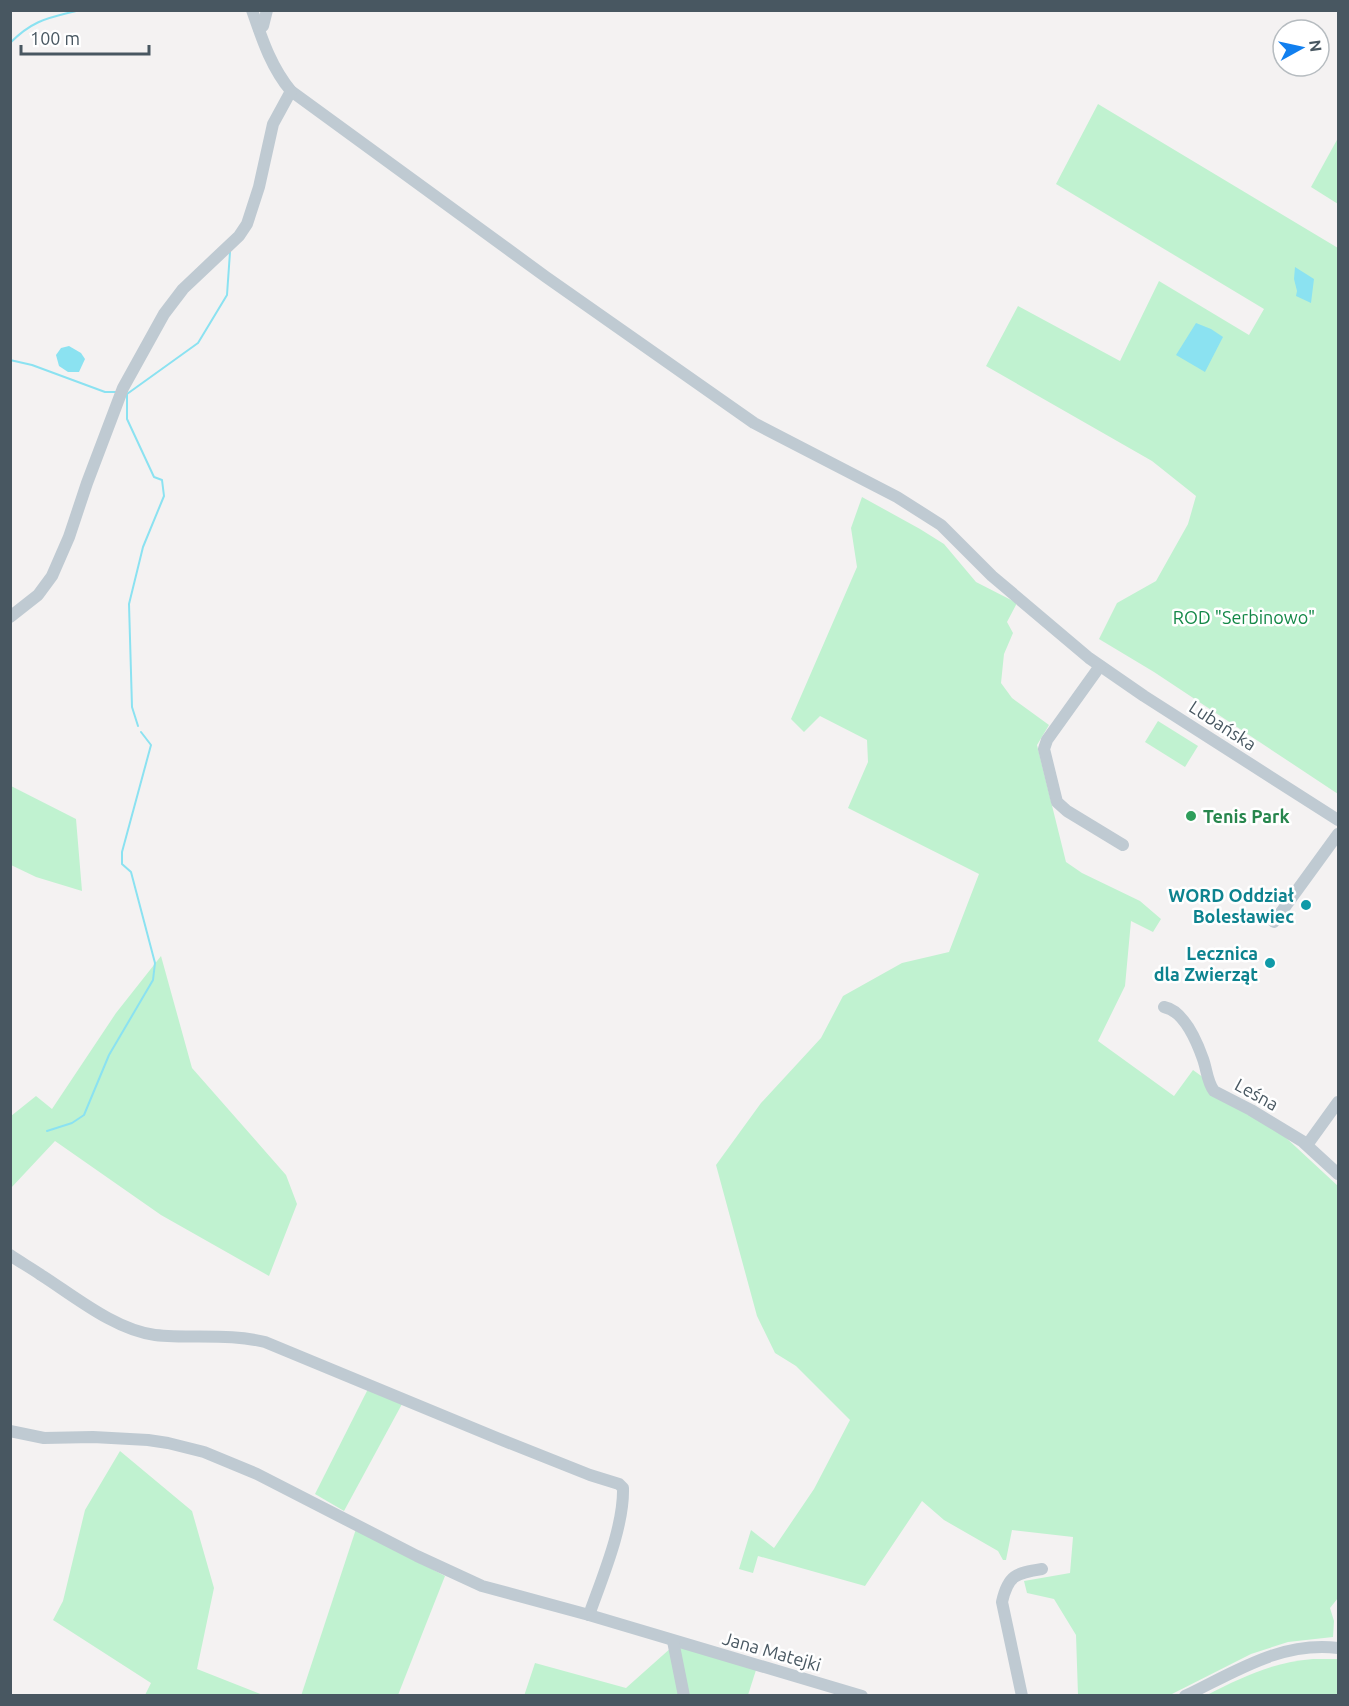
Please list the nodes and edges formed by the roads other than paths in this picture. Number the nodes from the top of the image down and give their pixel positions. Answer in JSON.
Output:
{"nodes":[{"id":1,"x":252,"y":10,"type":"edge"},
{"id":2,"x":267,"y":10,"type":"edge"},
{"id":3,"x":259,"y":29,"type":"junction"},
{"id":4,"x":291,"y":91,"type":"junction"},
{"id":5,"x":10,"y":617,"type":"edge"},
{"id":6,"x":1100,"y":666,"type":"junction"},
{"id":7,"x":1338,"y":820,"type":"edge"},
{"id":8,"x":1338,"y":834,"type":"edge"},
{"id":9,"x":1123,"y":845,"type":"dead end"},
{"id":10,"x":1274,"y":922,"type":"dead end"},
{"id":11,"x":1164,"y":1007,"type":"dead end"},
{"id":12,"x":1338,"y":1102,"type":"edge"},
{"id":13,"x":1307,"y":1145,"type":"junction"},
{"id":14,"x":1338,"y":1174,"type":"edge"},
{"id":15,"x":10,"y":1255,"type":"edge"},
{"id":16,"x":10,"y":1431,"type":"edge"},
{"id":17,"x":1042,"y":1569,"type":"dead end"},
{"id":18,"x":589,"y":1615,"type":"junction"},
{"id":19,"x":673,"y":1641,"type":"junction"},
{"id":20,"x":1338,"y":1648,"type":"edge"},
{"id":21,"x":684,"y":1695,"type":"edge"},
{"id":22,"x":862,"y":1695,"type":"edge"},
{"id":23,"x":1022,"y":1695,"type":"edge"},
{"id":24,"x":1185,"y":1695,"type":"edge"}],
"edges":[{"from":1,"to":3,"type":"street","name":"Lubańska"},
{"from":2,"to":3,"type":"street"},
{"from":3,"to":4,"type":"street","name":"Lubańska"},
{"from":4,"to":5,"type":"street"},
{"from":4,"to":6,"type":"street","name":"Lubańska"},
{"from":6,"to":7,"type":"street","name":"Lubańska"},
{"from":6,"to":9,"type":"street"},
{"from":8,"to":10,"type":"street"},
{"from":11,"to":13,"type":"street","name":"Leśna"},
{"from":12,"to":13,"type":"street"},
{"from":13,"to":14,"type":"street","name":"Leśna"},
{"from":15,"to":18,"type":"street"},
{"from":16,"to":18,"type":"street","name":"Jana Matejki"},
{"from":17,"to":23,"type":"street"},
{"from":18,"to":19,"type":"street","name":"Jana Matejki"},
{"from":19,"to":21,"type":"street"},
{"from":19,"to":22,"type":"street","name":"Jana Matejki"},
{"from":20,"to":24,"type":"street"}]}
